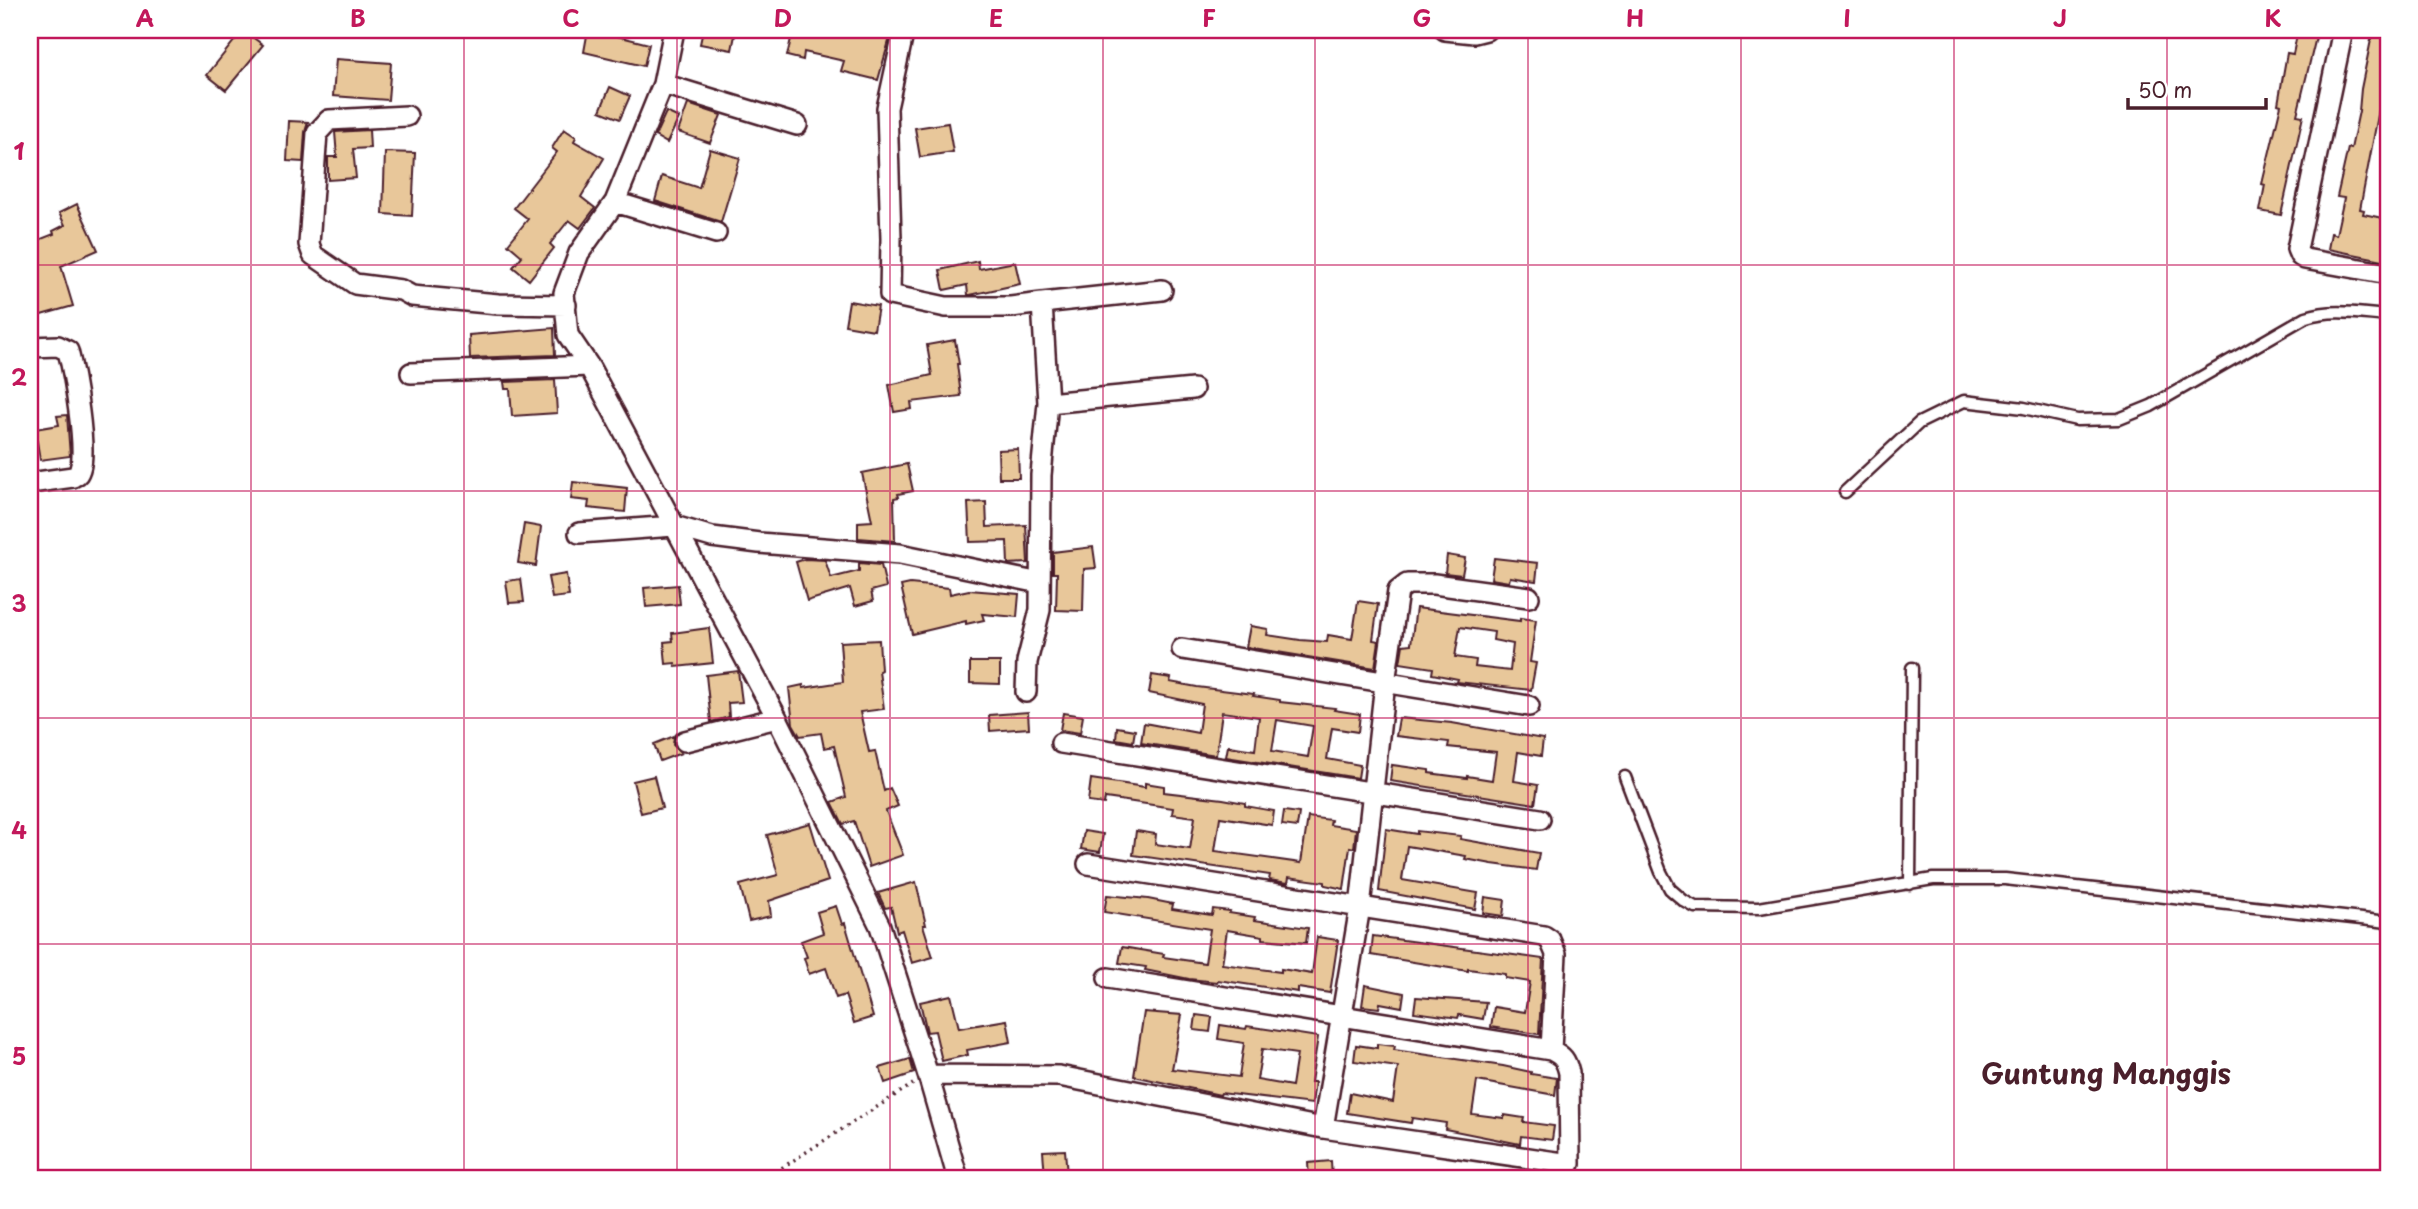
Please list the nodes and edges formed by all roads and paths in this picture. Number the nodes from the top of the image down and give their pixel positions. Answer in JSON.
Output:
{"nodes":[{"id":1,"x":674,"y":30,"type":"edge"},
{"id":2,"x":904,"y":30,"type":"edge"},
{"id":3,"x":1445,"y":30,"type":"edge"},
{"id":4,"x":1486,"y":30,"type":"edge"},
{"id":5,"x":2343,"y":30,"type":"edge"},
{"id":6,"x":663,"y":84,"type":"junction"},
{"id":7,"x":407,"y":116,"type":"dead end"},
{"id":8,"x":797,"y":125,"type":"dead end"},
{"id":9,"x":615,"y":202,"type":"junction"},
{"id":10,"x":716,"y":233,"type":"dead end"},
{"id":11,"x":2388,"y":274,"type":"edge"},
{"id":12,"x":1163,"y":290,"type":"dead end"},
{"id":13,"x":1042,"y":303,"type":"junction"},
{"id":14,"x":566,"y":305,"type":"junction"},
{"id":15,"x":2388,"y":316,"type":"edge"},
{"id":16,"x":30,"y":348,"type":"edge"},
{"id":17,"x":589,"y":366,"type":"junction"},
{"id":18,"x":411,"y":373,"type":"dead end"},
{"id":19,"x":1193,"y":389,"type":"dead end"},
{"id":20,"x":1048,"y":403,"type":"junction"},
{"id":21,"x":30,"y":483,"type":"edge"},
{"id":22,"x":1845,"y":492,"type":"dead end"},
{"id":23,"x":674,"y":526,"type":"junction"},
{"id":24,"x":579,"y":533,"type":"dead end"},
{"id":25,"x":1040,"y":583,"type":"junction"},
{"id":26,"x":1530,"y":597,"type":"dead end"},
{"id":27,"x":1182,"y":649,"type":"dead end"},
{"id":28,"x":1912,"y":668,"type":"dead end"},
{"id":29,"x":1385,"y":684,"type":"junction"},
{"id":30,"x":1026,"y":692,"type":"dead end"},
{"id":31,"x":1530,"y":706,"type":"dead end"},
{"id":32,"x":777,"y":718,"type":"junction"},
{"id":33,"x":685,"y":741,"type":"dead end"},
{"id":34,"x":1061,"y":743,"type":"dead end"},
{"id":35,"x":1625,"y":777,"type":"dead end"},
{"id":36,"x":1373,"y":792,"type":"junction"},
{"id":37,"x":1540,"y":819,"type":"dead end"},
{"id":38,"x":1088,"y":864,"type":"dead end"},
{"id":39,"x":1910,"y":884,"type":"junction"},
{"id":40,"x":1360,"y":906,"type":"junction"},
{"id":41,"x":2388,"y":922,"type":"edge"},
{"id":42,"x":1108,"y":978,"type":"dead end"},
{"id":43,"x":1341,"y":1018,"type":"junction"},
{"id":44,"x":1551,"y":1050,"type":"junction"},
{"id":45,"x":928,"y":1074,"type":"junction"},
{"id":46,"x":1323,"y":1128,"type":"junction"},
{"id":47,"x":764,"y":1179,"type":"edge"},
{"id":48,"x":958,"y":1179,"type":"edge"}],
"edges":[{"from":1,"to":6,"type":"street"},
{"from":2,"to":13,"type":"street"},
{"from":3,"to":4,"type":"street"},
{"from":5,"to":11,"type":"street"},
{"from":6,"to":8,"type":"street"},
{"from":6,"to":9,"type":"street"},
{"from":7,"to":14,"type":"street"},
{"from":9,"to":10,"type":"street"},
{"from":9,"to":14,"type":"street"},
{"from":12,"to":13,"type":"street"},
{"from":13,"to":20,"type":"street"},
{"from":14,"to":17,"type":"street"},
{"from":15,"to":22,"type":"lane"},
{"from":16,"to":21,"type":"street"},
{"from":17,"to":18,"type":"street"},
{"from":17,"to":23,"type":"street"},
{"from":19,"to":20,"type":"street"},
{"from":20,"to":25,"type":"street"},
{"from":23,"to":24,"type":"street"},
{"from":23,"to":25,"type":"street"},
{"from":23,"to":32,"type":"street"},
{"from":25,"to":30,"type":"street"},
{"from":26,"to":29,"type":"street"},
{"from":27,"to":29,"type":"street"},
{"from":28,"to":39,"type":"lane"},
{"from":29,"to":31,"type":"street"},
{"from":29,"to":36,"type":"street"},
{"from":32,"to":33,"type":"street"},
{"from":32,"to":45,"type":"street"},
{"from":34,"to":36,"type":"street"},
{"from":35,"to":39,"type":"lane"},
{"from":36,"to":37,"type":"street"},
{"from":36,"to":40,"type":"street"},
{"from":38,"to":40,"type":"street"},
{"from":39,"to":41,"type":"lane"},
{"from":40,"to":43,"type":"street"},
{"from":40,"to":44,"type":"street"},
{"from":42,"to":43,"type":"street"},
{"from":43,"to":44,"type":"street"},
{"from":43,"to":46,"type":"street"},
{"from":44,"to":46,"type":"street"},
{"from":45,"to":46,"type":"street"},
{"from":45,"to":47,"type":"path"},
{"from":45,"to":48,"type":"street"}]}
